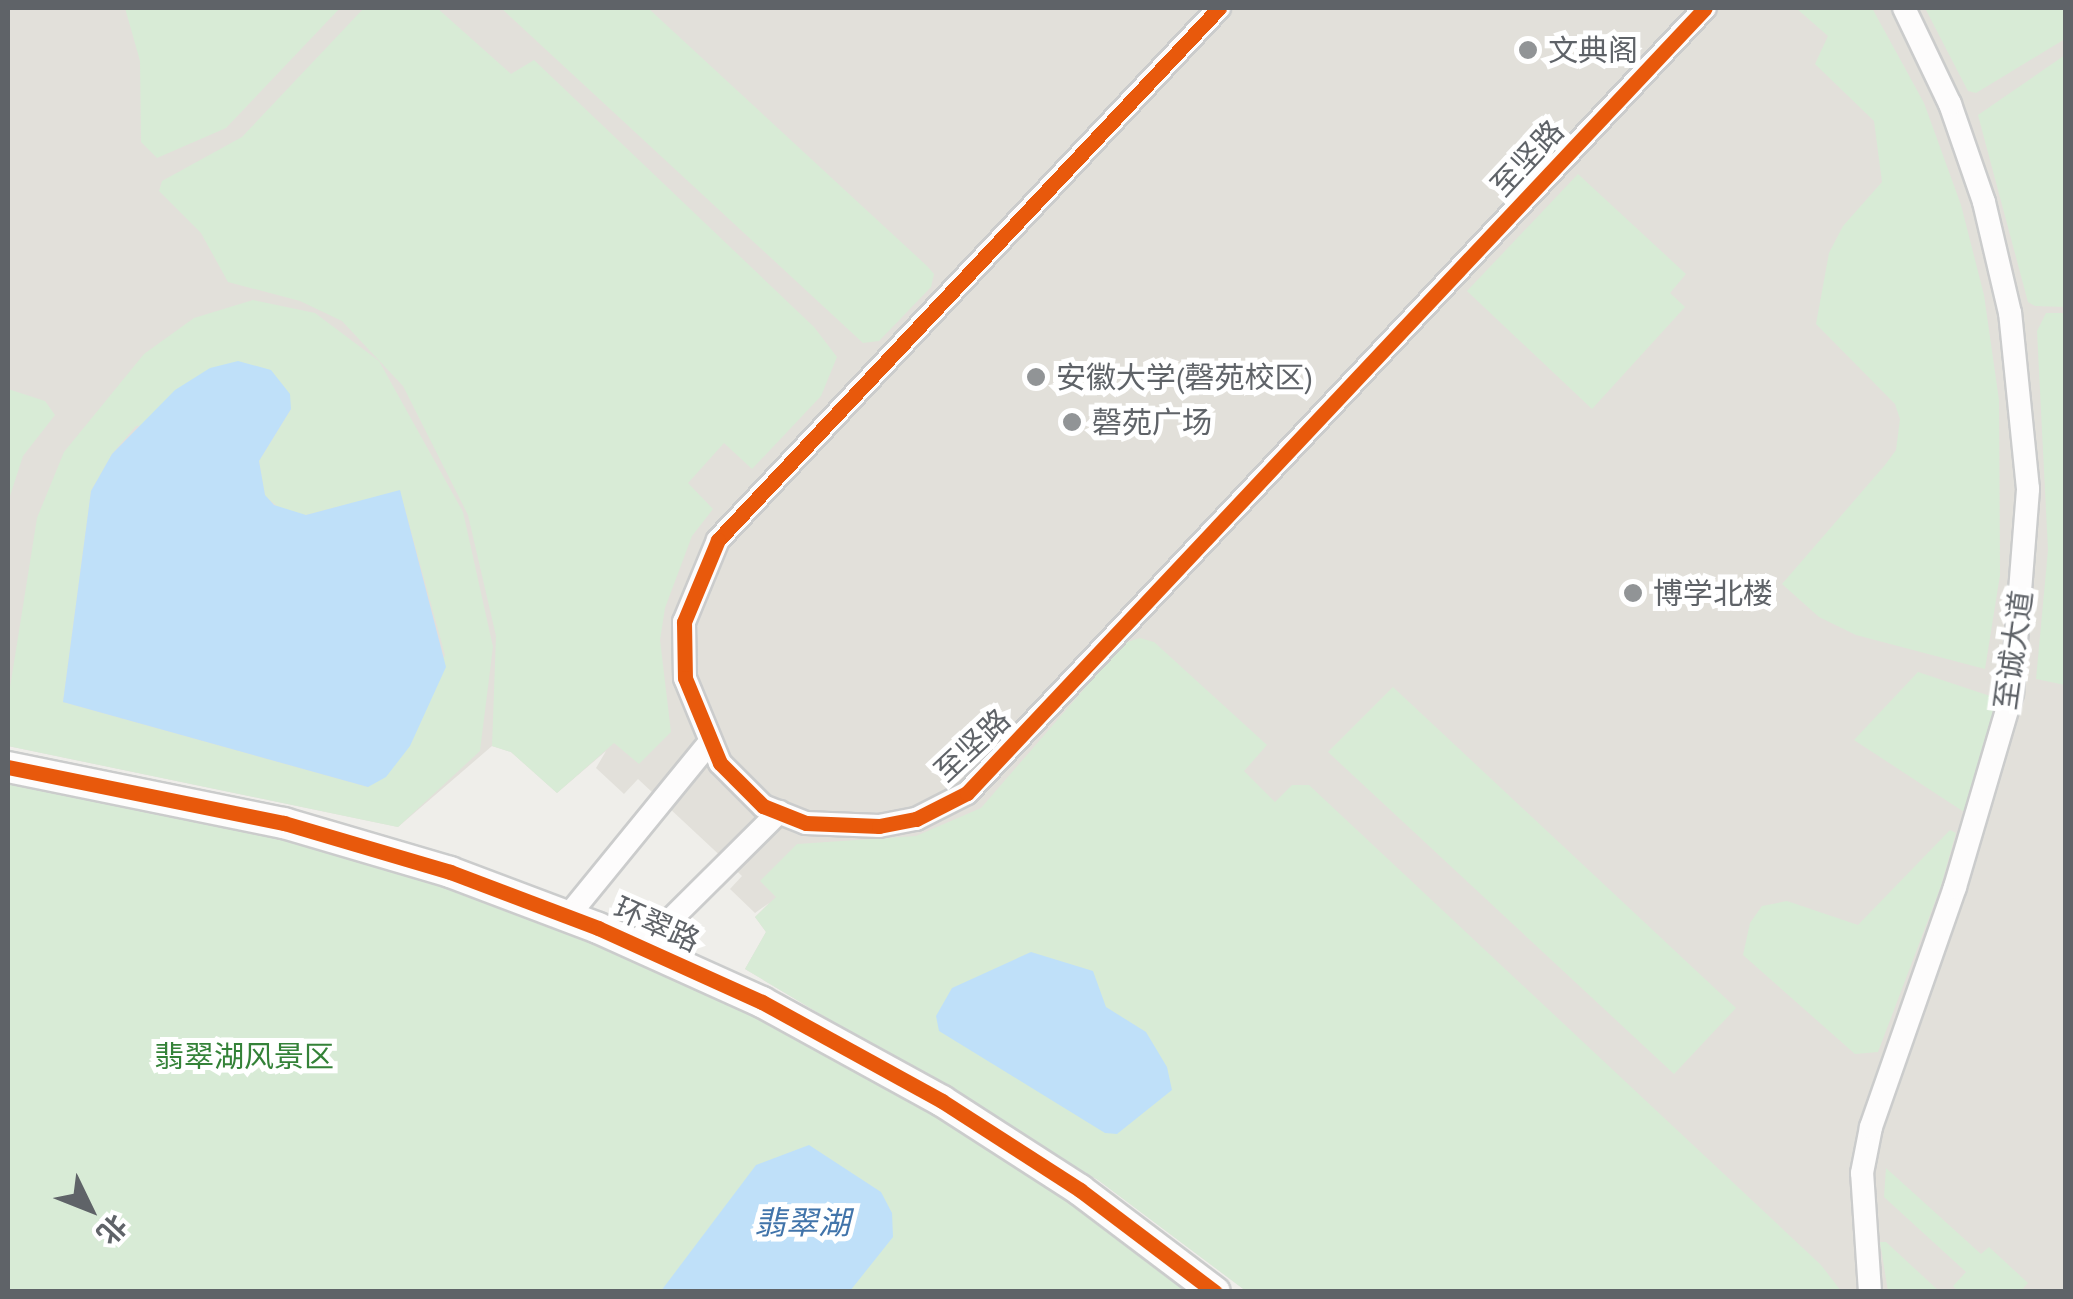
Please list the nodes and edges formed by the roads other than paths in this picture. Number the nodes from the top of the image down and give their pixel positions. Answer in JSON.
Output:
{"nodes":[{"id":1,"x":1219,"y":8,"type":"edge"},
{"id":2,"x":1705,"y":8,"type":"edge"},
{"id":3,"x":1904,"y":8,"type":"edge"},
{"id":4,"x":709,"y":743,"type":"junction"},
{"id":5,"x":8,"y":767,"type":"edge"},
{"id":6,"x":779,"y":812,"type":"junction"},
{"id":7,"x":568,"y":916,"type":"junction"},
{"id":8,"x":643,"y":947,"type":"junction"},
{"id":9,"x":1215,"y":1292,"type":"edge"},
{"id":10,"x":1870,"y":1292,"type":"edge"}],
"edges":[{"from":1,"to":4,"type":"street","name":"至坚路"},
{"from":2,"to":6,"type":"street","name":"至坚路"},
{"from":3,"to":10,"type":"street","name":"至诚大道"},
{"from":4,"to":6,"type":"street","name":"至坚路"},
{"from":4,"to":7,"type":"street"},
{"from":5,"to":7,"type":"street","name":"环翠路"},
{"from":6,"to":8,"type":"street"},
{"from":7,"to":8,"type":"street","name":"环翠路"},
{"from":8,"to":9,"type":"street","name":"环翠路"}]}
